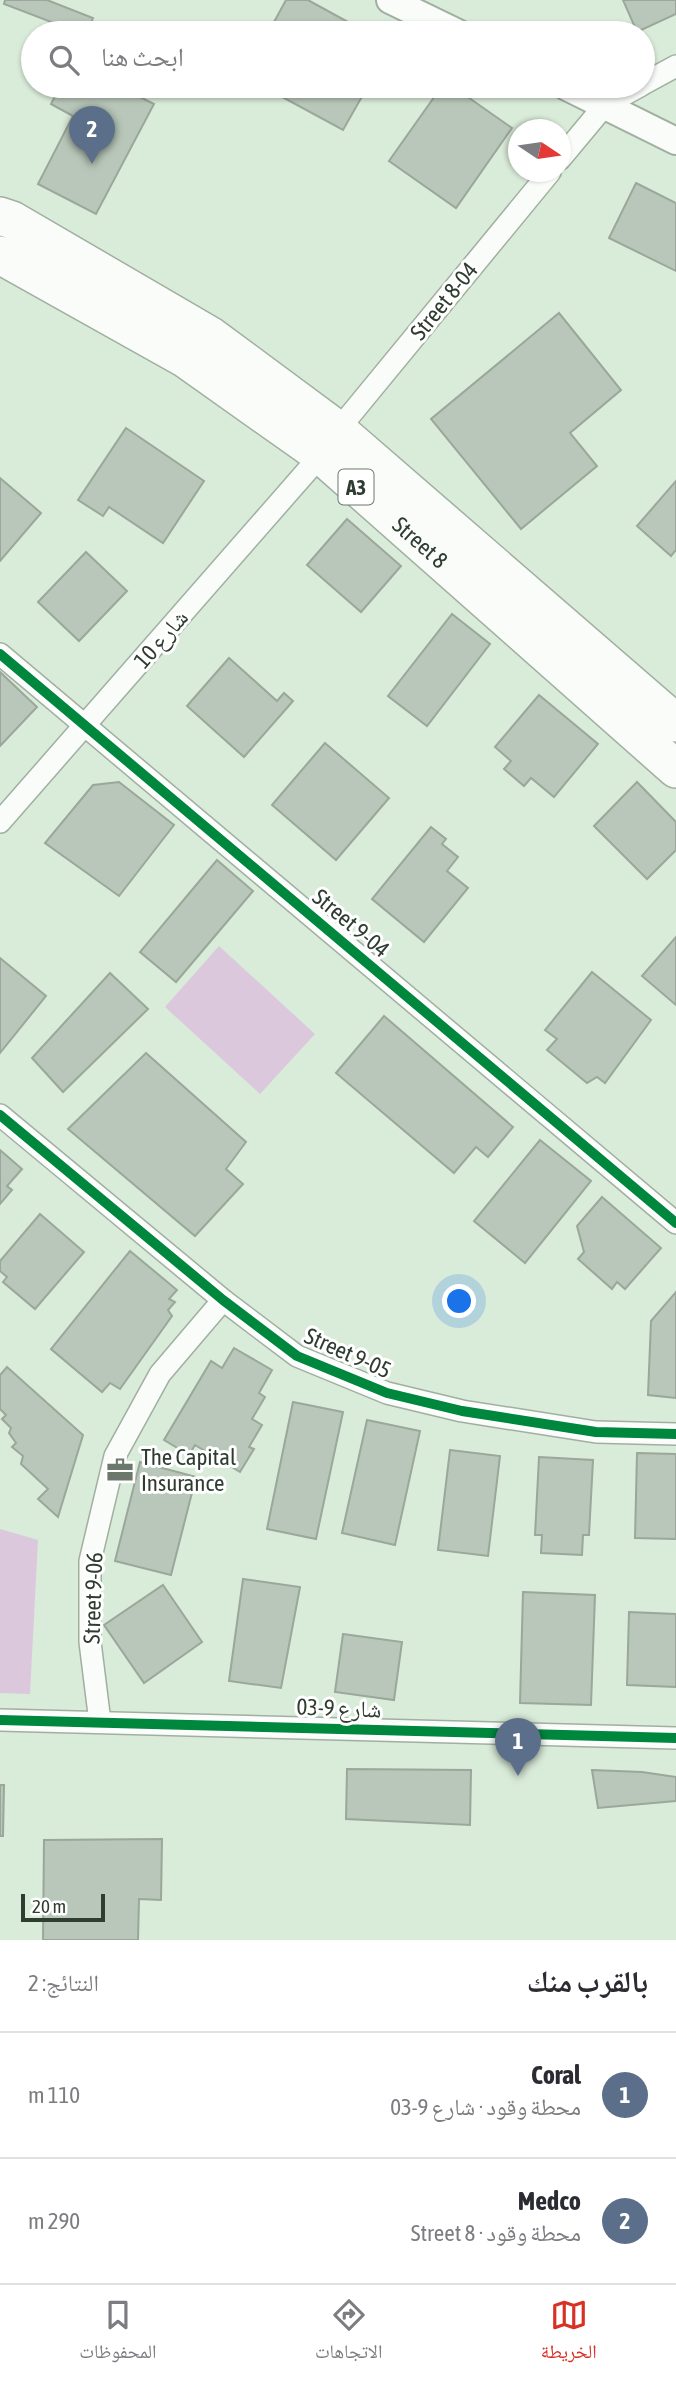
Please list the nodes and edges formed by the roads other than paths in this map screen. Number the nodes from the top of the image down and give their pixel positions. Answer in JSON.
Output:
{"nodes":[{"id":1,"x":390,"y":0,"type":"edge"},
{"id":2,"x":433,"y":21,"type":"edge"},
{"id":3,"x":676,"y":66,"type":"edge"},
{"id":4,"x":655,"y":77,"type":"edge"},
{"id":5,"x":590,"y":98,"type":"edge"},
{"id":6,"x":618,"y":98,"type":"edge"},
{"id":7,"x":605,"y":105,"type":"junction"},
{"id":8,"x":676,"y":141,"type":"edge"},
{"id":9,"x":571,"y":147,"type":"edge"},
{"id":10,"x":542,"y":182,"type":"edge"},
{"id":11,"x":0,"y":216,"type":"edge"},
{"id":12,"x":0,"y":255,"type":"edge"},
{"id":13,"x":329,"y":442,"type":"junction"},
{"id":14,"x":0,"y":654,"type":"edge"},
{"id":15,"x":676,"y":723,"type":"edge"},
{"id":16,"x":84,"y":727,"type":"junction"},
{"id":17,"x":676,"y":769,"type":"edge"},
{"id":18,"x":0,"y":822,"type":"edge"},
{"id":19,"x":0,"y":1115,"type":"edge"},
{"id":20,"x":676,"y":1223,"type":"edge"},
{"id":21,"x":223,"y":1300,"type":"junction"},
{"id":22,"x":676,"y":1434,"type":"edge"},
{"id":23,"x":0,"y":1720,"type":"edge"},
{"id":24,"x":100,"y":1722,"type":"junction"},
{"id":25,"x":676,"y":1738,"type":"edge"}],
"edges":[{"from":1,"to":2,"type":"street"},
{"from":3,"to":4,"type":"street"},
{"from":5,"to":7,"type":"street"},
{"from":6,"to":7,"type":"street"},
{"from":7,"to":8,"type":"street"},
{"from":7,"to":9,"type":"street"},
{"from":10,"to":13,"type":"street","name":"Street 8-04"},
{"from":11,"to":13,"type":"highway","name":"Street 8","number":"A3"},
{"from":12,"to":13,"type":"highway","name":"Street 8","number":"A3"},
{"from":13,"to":15,"type":"highway","name":"Street 8","number":"A3"},
{"from":13,"to":16,"type":"street","name":"شارع 10"},
{"from":13,"to":17,"type":"highway","name":"Street 8","number":"A3"},
{"from":14,"to":16,"type":"street","name":"Street 9-04"},
{"from":16,"to":18,"type":"street","name":"شارع 10"},
{"from":16,"to":20,"type":"street","name":"Street 9-04"},
{"from":19,"to":21,"type":"street","name":"Street 9-05"},
{"from":21,"to":22,"type":"street","name":"Street 9-05"},
{"from":21,"to":24,"type":"street","name":"Street 9-06"},
{"from":23,"to":24,"type":"street","name":"شارع 9-03"},
{"from":24,"to":25,"type":"street","name":"شارع 9-03"}]}
